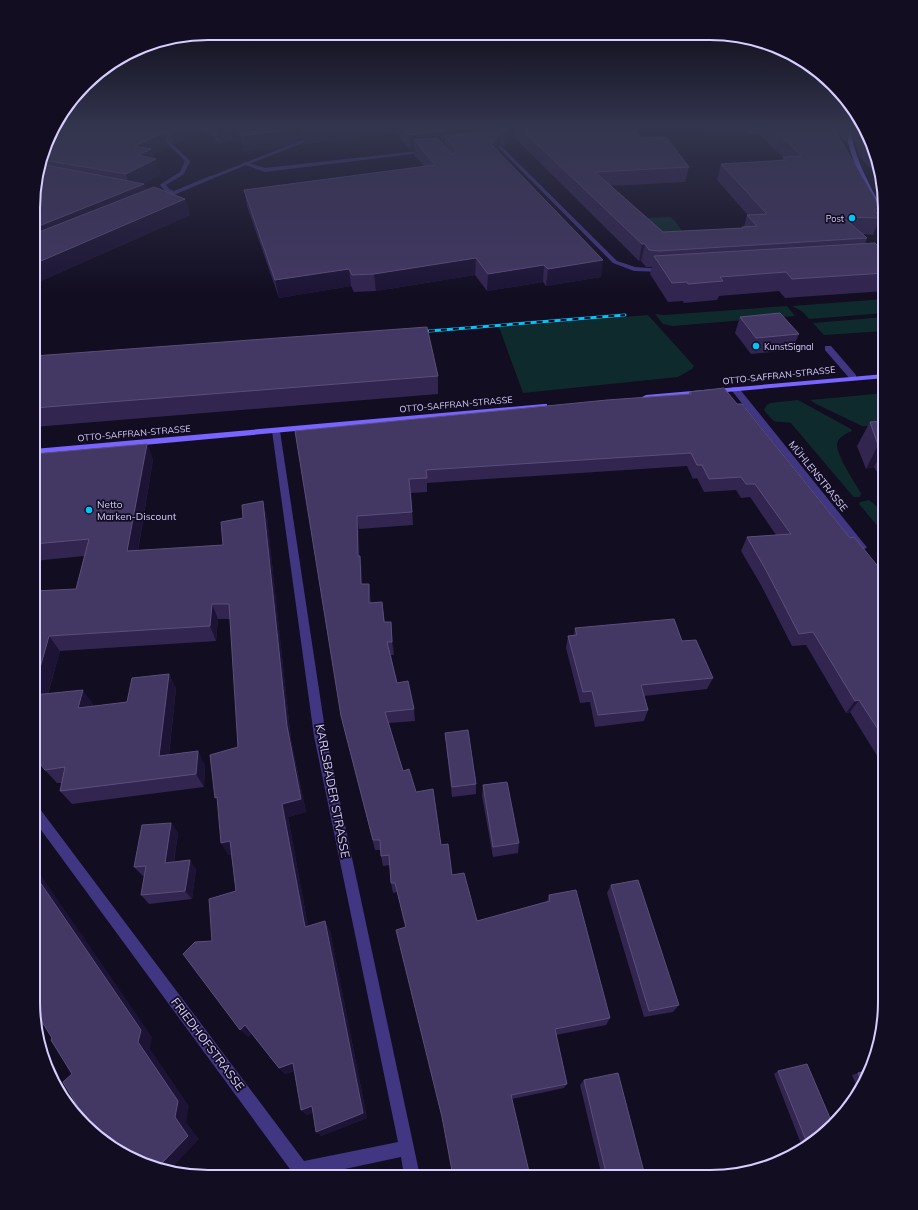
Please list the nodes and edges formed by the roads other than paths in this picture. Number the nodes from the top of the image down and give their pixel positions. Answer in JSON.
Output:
{"nodes":[{"id":1,"x":168,"y":182,"type":"edge"},
{"id":2,"x":199,"y":182,"type":"edge"},
{"id":3,"x":533,"y":182,"type":"edge"},
{"id":4,"x":867,"y":182,"type":"edge"},
{"id":5,"x":175,"y":193,"type":"junction"},
{"id":6,"x":153,"y":200,"type":"edge"},
{"id":7,"x":876,"y":201,"type":"junction"},
{"id":8,"x":878,"y":203,"type":"edge"},
{"id":9,"x":878,"y":205,"type":"edge"},
{"id":10,"x":668,"y":270,"type":"edge"},
{"id":11,"x":828,"y":348,"type":"dead end"},
{"id":12,"x":878,"y":376,"type":"edge"},
{"id":13,"x":853,"y":378,"type":"junction"},
{"id":14,"x":735,"y":389,"type":"junction"},
{"id":15,"x":640,"y":398,"type":"edge"},
{"id":16,"x":553,"y":406,"type":"edge"},
{"id":17,"x":276,"y":430,"type":"junction"},
{"id":18,"x":40,"y":451,"type":"edge"},
{"id":19,"x":867,"y":554,"type":"edge"},
{"id":20,"x":40,"y":819,"type":"edge"},
{"id":21,"x":407,"y":1148,"type":"junction"},
{"id":22,"x":294,"y":1170,"type":"edge"},
{"id":23,"x":309,"y":1170,"type":"edge"},
{"id":24,"x":411,"y":1170,"type":"edge"}],
"edges":[{"from":1,"to":5,"type":"street"},
{"from":2,"to":5,"type":"street"},
{"from":3,"to":10,"type":"street"},
{"from":4,"to":7,"type":"main road"},
{"from":5,"to":6,"type":"street"},
{"from":7,"to":8,"type":"main road"},
{"from":7,"to":9,"type":"main road"},
{"from":11,"to":13,"type":"street"},
{"from":12,"to":13,"type":"main road","name":"OTTO-SAFFRAN-STRASSE"},
{"from":13,"to":14,"type":"main road","name":"OTTO-SAFFRAN-STRASSE"},
{"from":14,"to":15,"type":"main road","name":"OTTO-SAFFRAN-STRASSE"},
{"from":14,"to":19,"type":"street","name":"MÜHLENSTRASSE"},
{"from":16,"to":17,"type":"main road","name":"OTTO-SAFFRAN-STRASSE"},
{"from":17,"to":18,"type":"main road","name":"OTTO-SAFFRAN-STRASSE"},
{"from":17,"to":21,"type":"street","name":"KARLSBADER STRASSE"},
{"from":20,"to":22,"type":"street","name":"FRIEDHOFSTRASSE"},
{"from":21,"to":23,"type":"street","name":"FRIEDHOFSTRASSE"},
{"from":21,"to":24,"type":"street"}]}
